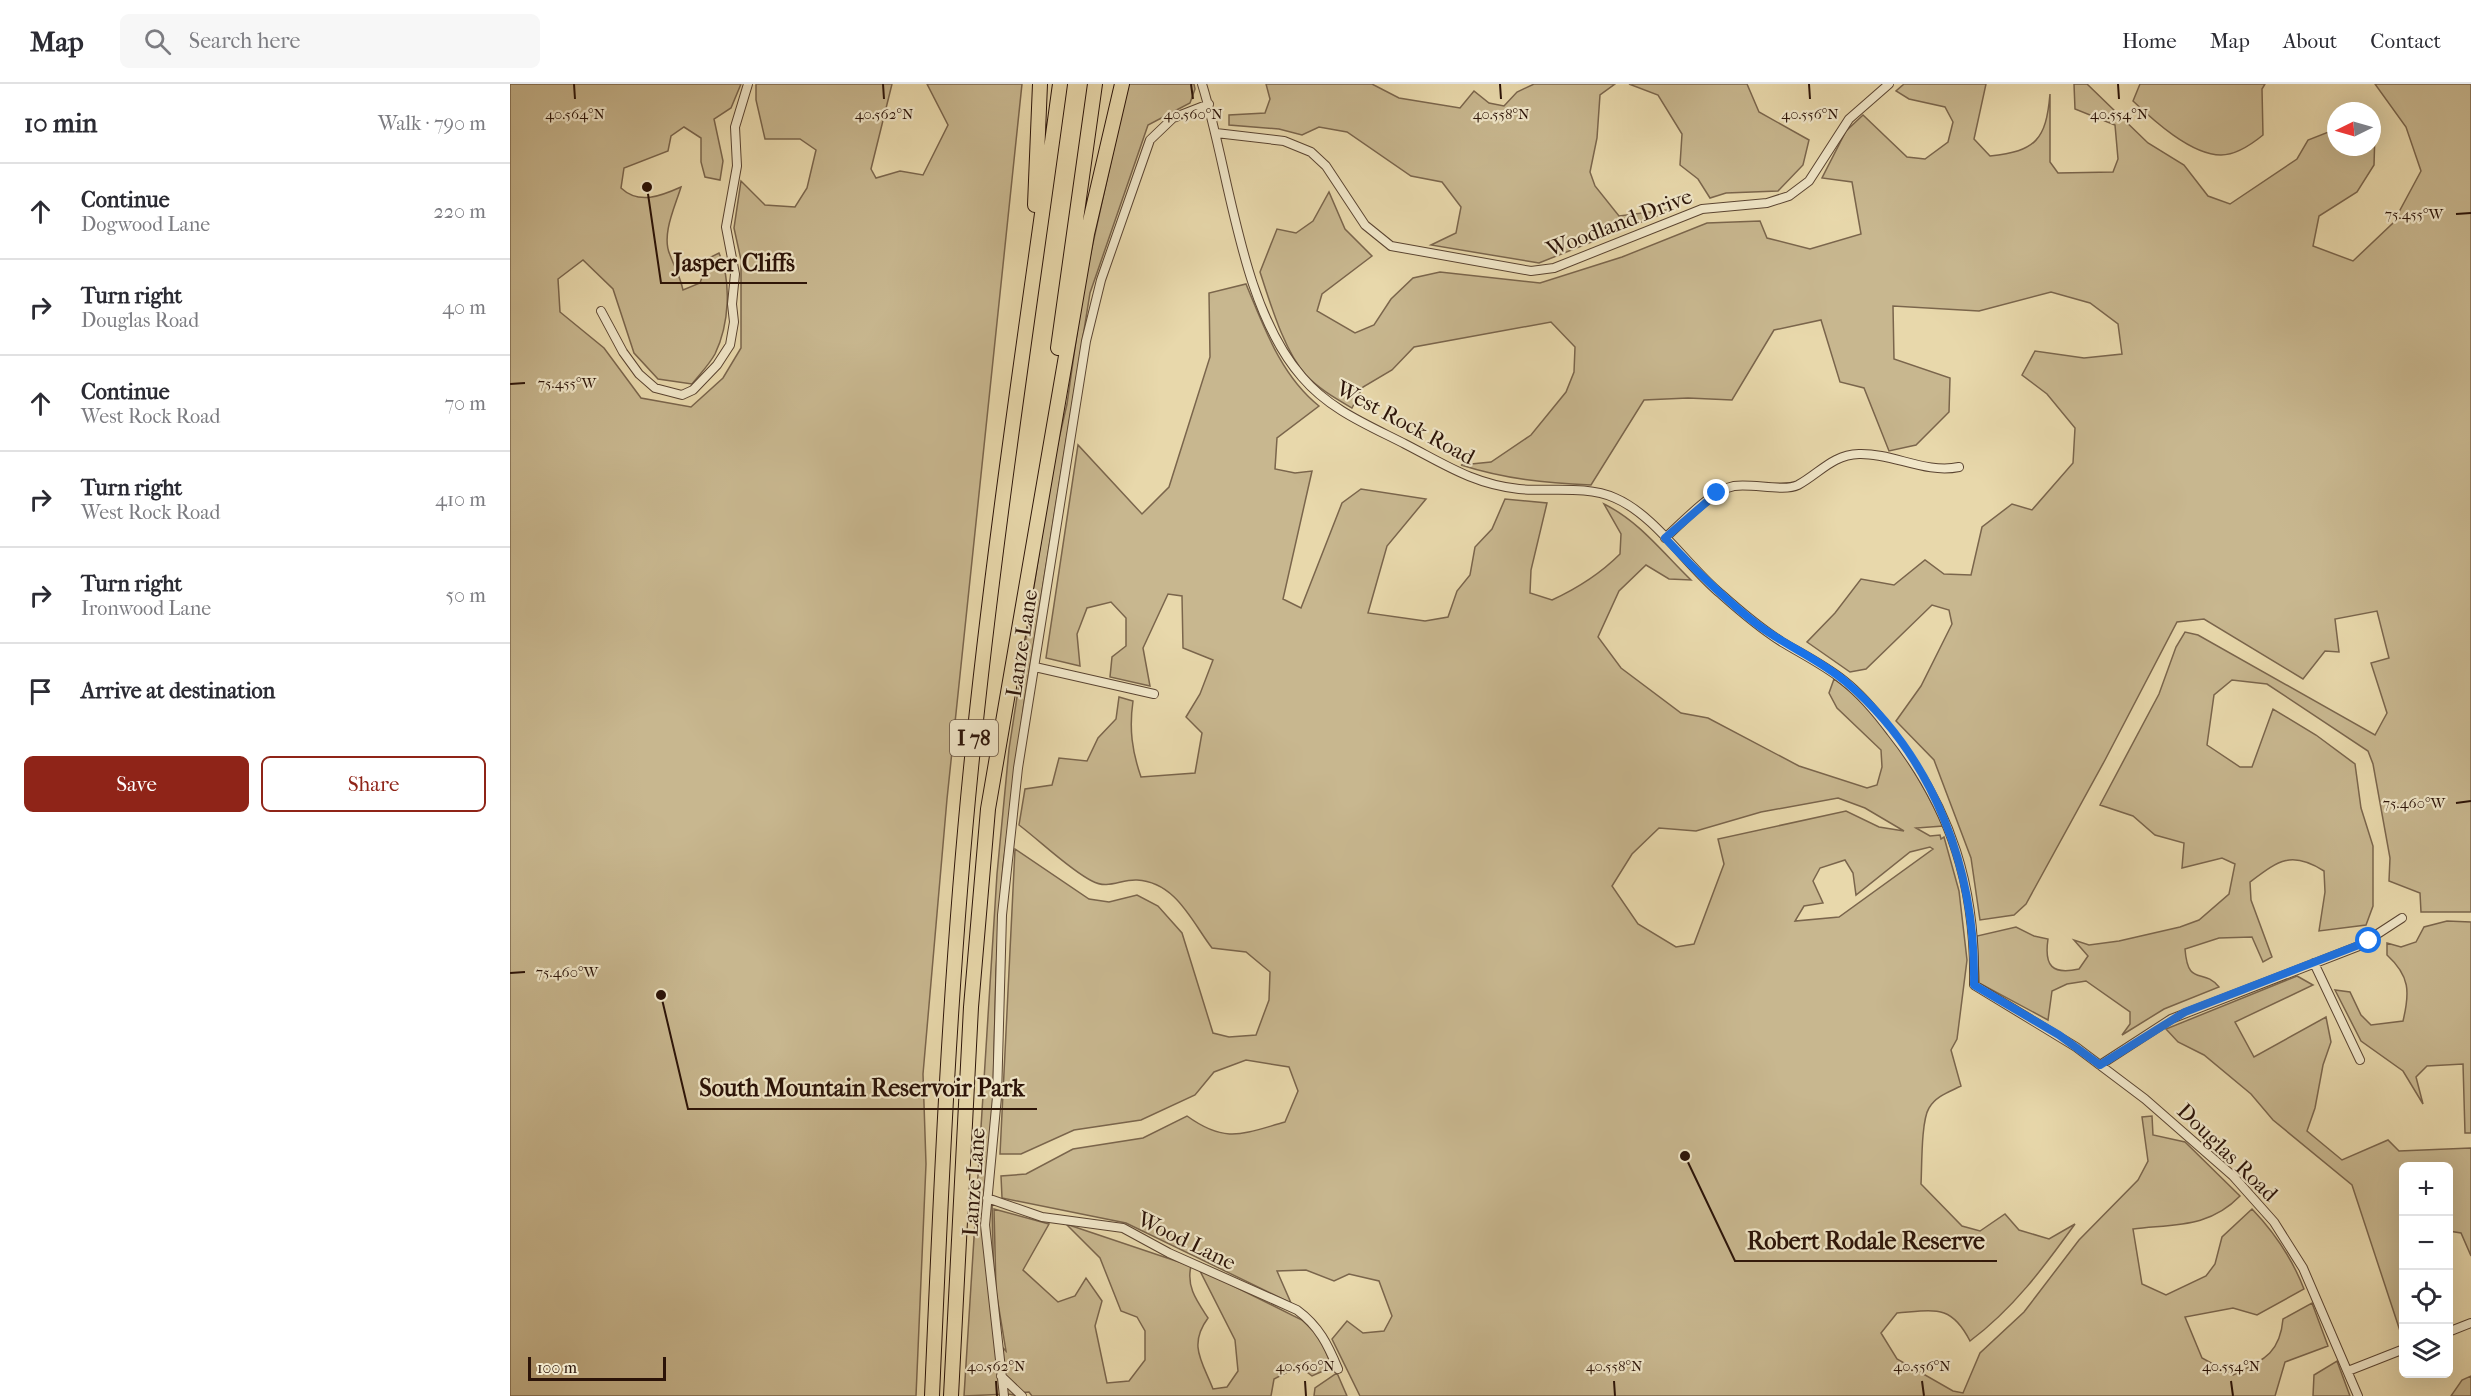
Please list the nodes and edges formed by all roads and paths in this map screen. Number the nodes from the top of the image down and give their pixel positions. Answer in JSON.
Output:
{"nodes":[{"id":1,"x":748,"y":84,"type":"edge"},
{"id":2,"x":1040,"y":84,"type":"edge"},
{"id":3,"x":1060,"y":84,"type":"edge"},
{"id":4,"x":1095,"y":84,"type":"edge"},
{"id":5,"x":1122,"y":84,"type":"edge"},
{"id":6,"x":1202,"y":84,"type":"edge"},
{"id":7,"x":1889,"y":84,"type":"edge"},
{"id":8,"x":1209,"y":104,"type":"junction"},
{"id":9,"x":1216,"y":133,"type":"junction"},
{"id":10,"x":601,"y":311,"type":"dead end"},
{"id":11,"x":1959,"y":467,"type":"dead end"},
{"id":12,"x":1665,"y":538,"type":"junction"},
{"id":13,"x":991,"y":590,"type":"junction"},
{"id":14,"x":1018,"y":632,"type":"junction"},
{"id":15,"x":1035,"y":667,"type":"junction"},
{"id":16,"x":1154,"y":694,"type":"dead end"},
{"id":17,"x":2402,"y":918,"type":"dead end"},
{"id":18,"x":2314,"y":963,"type":"junction"},
{"id":19,"x":2059,"y":1035,"type":"joint"},
{"id":20,"x":2360,"y":1060,"type":"dead end"},
{"id":21,"x":2100,"y":1065,"type":"junction"},
{"id":22,"x":987,"y":1198,"type":"junction"},
{"id":23,"x":2471,"y":1323,"type":"edge"},
{"id":24,"x":2453,"y":1330,"type":"edge"},
{"id":25,"x":2399,"y":1351,"type":"edge"},
{"id":26,"x":1338,"y":1369,"type":"dead end"},
{"id":27,"x":2348,"y":1371,"type":"junction"},
{"id":28,"x":1001,"y":1377,"type":"junction"},
{"id":29,"x":932,"y":1396,"type":"edge"},
{"id":30,"x":951,"y":1396,"type":"edge"},
{"id":31,"x":1004,"y":1396,"type":"edge"},
{"id":32,"x":1022,"y":1396,"type":"edge"},
{"id":33,"x":2358,"y":1396,"type":"edge"}],
"edges":[{"from":1,"to":10,"type":"street"},
{"from":2,"to":13,"type":"highway"},
{"from":3,"to":13,"type":"highway","number":"I 78"},
{"from":4,"to":14,"type":"highway","number":"I 78"},
{"from":5,"to":14,"type":"highway"},
{"from":6,"to":8,"type":"street","name":"West Rock Road"},
{"from":7,"to":9,"type":"street","name":"Woodland Drive"},
{"from":8,"to":9,"type":"street","name":"West Rock Road"},
{"from":8,"to":15,"type":"street","name":"Lanze Lane"},
{"from":9,"to":12,"type":"street","name":"West Rock Road"},
{"from":11,"to":12,"type":"street"},
{"from":12,"to":19,"type":"street","name":"West Rock Road"},
{"from":13,"to":29,"type":"highway","number":"I 78"},
{"from":14,"to":30,"type":"highway","number":"I 78"},
{"from":15,"to":16,"type":"street"},
{"from":15,"to":22,"type":"street","name":"Lanze Lane"},
{"from":17,"to":18,"type":"street"},
{"from":18,"to":20,"type":"street"},
{"from":18,"to":21,"type":"street"},
{"from":19,"to":21,"type":"street","name":"Douglas Road"},
{"from":21,"to":27,"type":"street","name":"Douglas Road"},
{"from":22,"to":26,"type":"street","name":"Wood Lane"},
{"from":22,"to":28,"type":"street","name":"Lanze Lane"},
{"from":23,"to":24,"type":"street"},
{"from":25,"to":27,"type":"street"},
{"from":27,"to":33,"type":"street","name":"Douglas Road"},
{"from":28,"to":31,"type":"street","name":"Lanze Lane"},
{"from":28,"to":32,"type":"street"}]}
